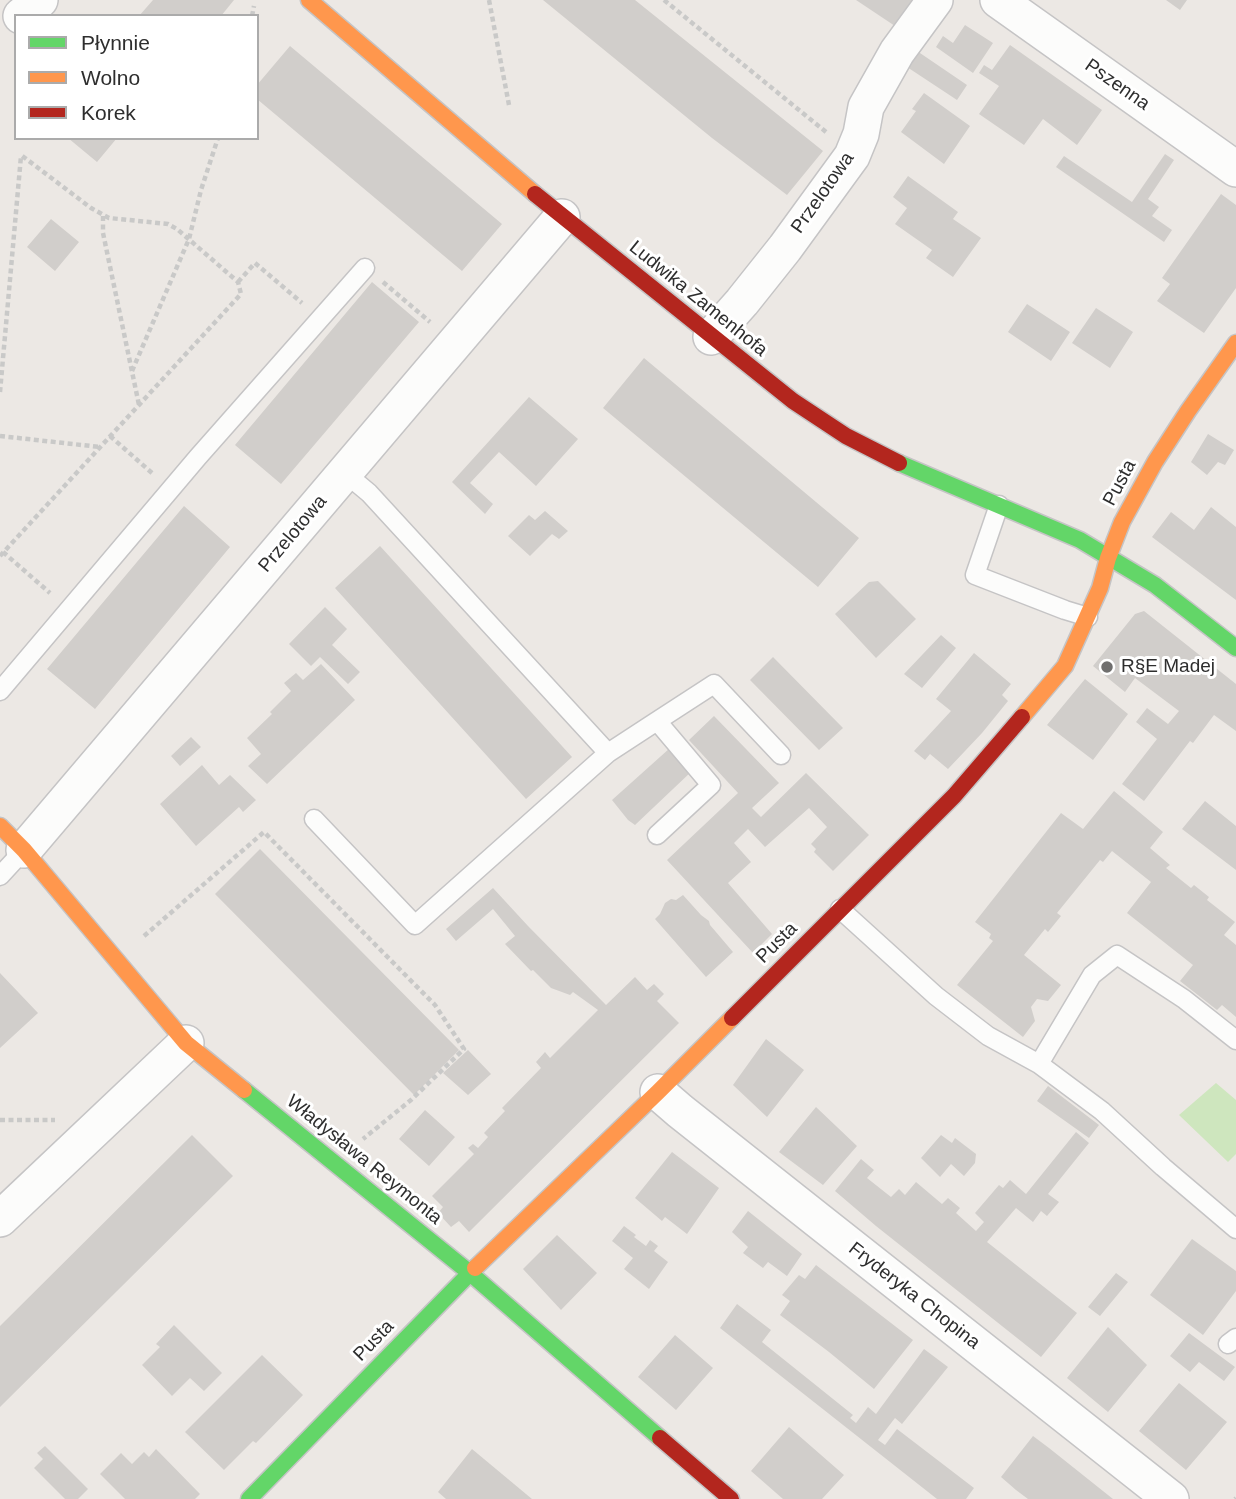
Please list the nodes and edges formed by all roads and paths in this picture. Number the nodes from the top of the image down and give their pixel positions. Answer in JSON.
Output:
{"nodes":[{"id":1,"x":40,"y":0,"type":"edge"},
{"id":2,"x":309,"y":0,"type":"edge"},
{"id":3,"x":489,"y":0,"type":"edge"},
{"id":4,"x":664,"y":0,"type":"edge"},
{"id":5,"x":935,"y":0,"type":"edge"},
{"id":6,"x":998,"y":0,"type":"edge"},
{"id":7,"x":254,"y":6,"type":"dead end"},
{"id":8,"x":23,"y":14,"type":"edge"},
{"id":9,"x":252,"y":14,"type":"edge"},
{"id":10,"x":14,"y":22,"type":"edge"},
{"id":11,"x":0,"y":33,"type":"edge"},
{"id":12,"x":509,"y":106,"type":"dead end"},
{"id":13,"x":826,"y":132,"type":"dead end"},
{"id":14,"x":217,"y":140,"type":"edge"},
{"id":15,"x":1236,"y":169,"type":"edge"},
{"id":16,"x":103,"y":215,"type":"junction"},
{"id":17,"x":562,"y":217,"type":"junction"},
{"id":18,"x":188,"y":239,"type":"junction"},
{"id":19,"x":365,"y":268,"type":"joint"},
{"id":20,"x":238,"y":282,"type":"junction"},
{"id":21,"x":321,"y":318,"type":"junction"},
{"id":22,"x":432,"y":323,"type":"dead end"},
{"id":23,"x":711,"y":337,"type":"junction"},
{"id":24,"x":1236,"y":343,"type":"edge"},
{"id":25,"x":132,"y":371,"type":"junction"},
{"id":26,"x":0,"y":392,"type":"edge"},
{"id":27,"x":139,"y":405,"type":"junction"},
{"id":28,"x":0,"y":436,"type":"edge"},
{"id":29,"x":110,"y":436,"type":"junction"},
{"id":30,"x":100,"y":447,"type":"junction"},
{"id":31,"x":345,"y":473,"type":"junction"},
{"id":32,"x":171,"y":489,"type":"junction"},
{"id":33,"x":999,"y":505,"type":"junction"},
{"id":34,"x":2,"y":554,"type":"edge"},
{"id":35,"x":1108,"y":558,"type":"junction"},
{"id":36,"x":69,"y":610,"type":"junction"},
{"id":37,"x":1088,"y":617,"type":"junction"},
{"id":38,"x":1236,"y":648,"type":"edge"},
{"id":39,"x":0,"y":691,"type":"edge"},
{"id":40,"x":657,"y":721,"type":"junction"},
{"id":41,"x":608,"y":753,"type":"junction"},
{"id":42,"x":781,"y":755,"type":"dead end"},
{"id":43,"x":314,"y":819,"type":"dead end"},
{"id":44,"x":657,"y":835,"type":"dead end"},
{"id":45,"x":12,"y":838,"type":"edge"},
{"id":46,"x":0,"y":876,"type":"edge"},
{"id":47,"x":840,"y":909,"type":"junction"},
{"id":48,"x":116,"y":959,"type":"junction"},
{"id":49,"x":1236,"y":1040,"type":"edge"},
{"id":50,"x":186,"y":1043,"type":"junction"},
{"id":51,"x":1039,"y":1064,"type":"junction"},
{"id":52,"x":658,"y":1092,"type":"junction"},
{"id":53,"x":362,"y":1140,"type":"dead end"},
{"id":54,"x":0,"y":1219,"type":"edge"},
{"id":55,"x":1236,"y":1229,"type":"edge"},
{"id":56,"x":470,"y":1273,"type":"junction"},
{"id":57,"x":249,"y":1499,"type":"edge"},
{"id":58,"x":731,"y":1499,"type":"edge"},
{"id":59,"x":1171,"y":1499,"type":"edge"}],
"edges":[{"from":1,"to":8,"type":"street"},
{"from":2,"to":17,"type":"street","name":"Ludwika Zamenhofa"},
{"from":3,"to":12,"type":"path"},
{"from":4,"to":13,"type":"path"},
{"from":5,"to":23,"type":"street","name":"Przelotowa"},
{"from":6,"to":15,"type":"street","name":"Pszenna"},
{"from":7,"to":9,"type":"path"},
{"from":10,"to":11,"type":"street"},
{"from":14,"to":18,"type":"path"},
{"from":16,"to":18,"type":"path"},
{"from":16,"to":25,"type":"path"},
{"from":16,"to":26,"type":"path"},
{"from":17,"to":23,"type":"street","name":"Ludwika Zamenhofa"},
{"from":17,"to":31,"type":"street","name":"Przelotowa"},
{"from":18,"to":20,"type":"path"},
{"from":18,"to":25,"type":"path"},
{"from":19,"to":21,"type":"lane"},
{"from":19,"to":22,"type":"path"},
{"from":20,"to":21,"type":"path"},
{"from":20,"to":27,"type":"path"},
{"from":21,"to":32,"type":"lane"},
{"from":23,"to":33,"type":"street","name":"Ludwika Zamenhofa"},
{"from":24,"to":35,"type":"street","name":"Pusta"},
{"from":25,"to":27,"type":"path"},
{"from":27,"to":29,"type":"path"},
{"from":28,"to":30,"type":"path"},
{"from":29,"to":30,"type":"path"},
{"from":29,"to":32,"type":"path"},
{"from":30,"to":34,"type":"path"},
{"from":31,"to":41,"type":"lane"},
{"from":31,"to":45,"type":"street","name":"Przelotowa"},
{"from":32,"to":36,"type":"lane"},
{"from":33,"to":35,"type":"street","name":"Ludwika Zamenhofa"},
{"from":33,"to":37,"type":"lane"},
{"from":34,"to":36,"type":"path"},
{"from":35,"to":37,"type":"street","name":"Pusta"},
{"from":35,"to":38,"type":"street","name":"Ludwika Zamenhofa"},
{"from":36,"to":39,"type":"lane"},
{"from":37,"to":47,"type":"street","name":"Pusta"},
{"from":40,"to":41,"type":"lane"},
{"from":40,"to":42,"type":"lane"},
{"from":40,"to":44,"type":"lane"},
{"from":41,"to":43,"type":"lane"},
{"from":45,"to":46,"type":"lane"},
{"from":45,"to":48,"type":"street","name":"Władysława Reymonta"},
{"from":47,"to":51,"type":"lane"},
{"from":47,"to":52,"type":"street","name":"Pusta"},
{"from":48,"to":50,"type":"street","name":"Władysława Reymonta"},
{"from":48,"to":53,"type":"path"},
{"from":49,"to":51,"type":"lane"},
{"from":50,"to":54,"type":"street"},
{"from":50,"to":56,"type":"street","name":"Władysława Reymonta"},
{"from":51,"to":55,"type":"lane"},
{"from":52,"to":56,"type":"street","name":"Pusta"},
{"from":52,"to":59,"type":"street","name":"Fryderyka Chopina"},
{"from":56,"to":57,"type":"street","name":"Pusta"},
{"from":56,"to":58,"type":"street","name":"Władysława Reymonta"}]}
